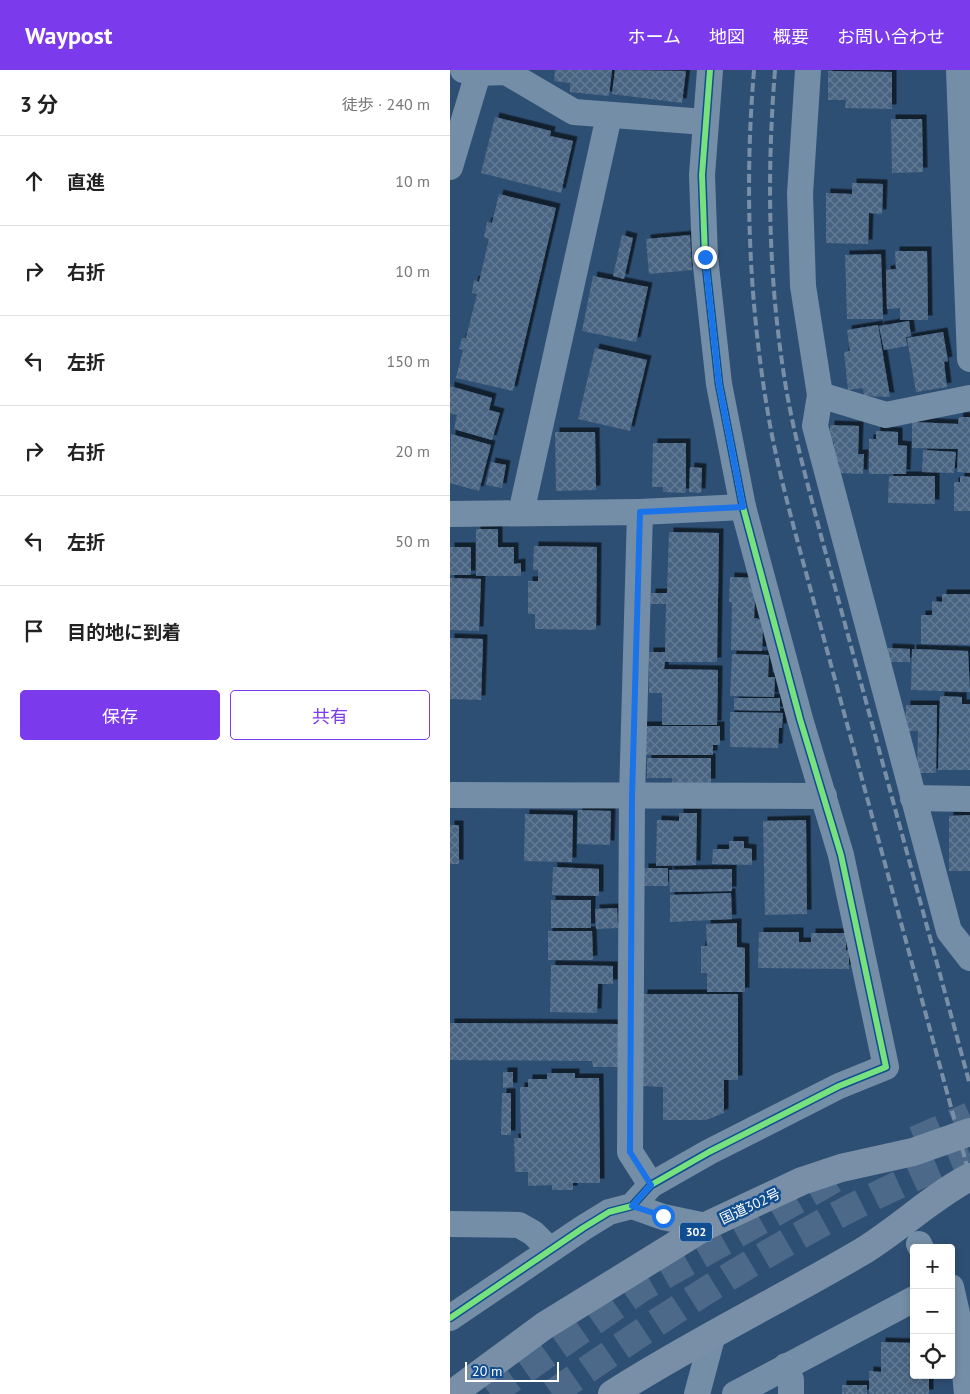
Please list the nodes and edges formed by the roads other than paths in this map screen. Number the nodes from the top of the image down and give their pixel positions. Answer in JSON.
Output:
{"nodes":[{"id":1,"x":710,"y":70,"type":"edge"},
{"id":2,"x":808,"y":70,"type":"edge"},
{"id":3,"x":959,"y":70,"type":"edge"},
{"id":4,"x":473,"y":71,"type":"edge"},
{"id":5,"x":609,"y":116,"type":"junction"},
{"id":6,"x":705,"y":122,"type":"junction"},
{"id":7,"x":450,"y":166,"type":"edge"},
{"id":8,"x":970,"y":359,"type":"edge"},
{"id":9,"x":820,"y":395,"type":"junction"},
{"id":10,"x":970,"y":398,"type":"edge"},
{"id":11,"x":743,"y":507,"type":"junction"},
{"id":12,"x":640,"y":512,"type":"junction"},
{"id":13,"x":521,"y":513,"type":"junction"},
{"id":14,"x":450,"y":514,"type":"edge"},
{"id":15,"x":450,"y":795,"type":"edge"},
{"id":16,"x":824,"y":796,"type":"junction"},
{"id":17,"x":632,"y":797,"type":"junction"},
{"id":18,"x":913,"y":798,"type":"junction"},
{"id":19,"x":970,"y":799,"type":"edge"},
{"id":20,"x":970,"y":958,"type":"edge"},
{"id":21,"x":970,"y":1132,"type":"edge"},
{"id":22,"x":970,"y":1178,"type":"edge"},
{"id":23,"x":651,"y":1185,"type":"junction"},
{"id":24,"x":632,"y":1206,"type":"junction"},
{"id":25,"x":450,"y":1224,"type":"edge"},
{"id":26,"x":706,"y":1226,"type":"junction"},
{"id":27,"x":549,"y":1249,"type":"junction"},
{"id":28,"x":951,"y":1289,"type":"edge"},
{"id":29,"x":910,"y":1300,"type":"edge"},
{"id":30,"x":450,"y":1318,"type":"edge"},
{"id":31,"x":713,"y":1334,"type":"junction"},
{"id":32,"x":786,"y":1366,"type":"junction"},
{"id":33,"x":452,"y":1394,"type":"edge"},
{"id":34,"x":612,"y":1394,"type":"edge"},
{"id":35,"x":697,"y":1394,"type":"edge"},
{"id":36,"x":735,"y":1394,"type":"edge"},
{"id":37,"x":791,"y":1394,"type":"edge"},
{"id":38,"x":967,"y":1394,"type":"edge"}],
"edges":[{"from":1,"to":6,"type":"street"},
{"from":2,"to":9,"type":"street"},
{"from":3,"to":8,"type":"street"},
{"from":4,"to":5,"type":"street"},
{"from":4,"to":7,"type":"street"},
{"from":5,"to":6,"type":"street"},
{"from":5,"to":13,"type":"street"},
{"from":6,"to":11,"type":"street"},
{"from":9,"to":10,"type":"street"},
{"from":9,"to":18,"type":"street"},
{"from":11,"to":12,"type":"street"},
{"from":11,"to":16,"type":"street"},
{"from":12,"to":13,"type":"street"},
{"from":12,"to":17,"type":"street"},
{"from":13,"to":14,"type":"street"},
{"from":15,"to":17,"type":"street"},
{"from":16,"to":17,"type":"street"},
{"from":16,"to":23,"type":"street"},
{"from":17,"to":23,"type":"street"},
{"from":18,"to":19,"type":"street"},
{"from":18,"to":20,"type":"street"},
{"from":21,"to":26,"type":"highway","name":"国道302号","number":"302"},
{"from":22,"to":31,"type":"highway"},
{"from":23,"to":24,"type":"street"},
{"from":24,"to":26,"type":"street"},
{"from":24,"to":27,"type":"street"},
{"from":25,"to":27,"type":"street"},
{"from":26,"to":33,"type":"highway","name":"国道302号","number":"302"},
{"from":27,"to":30,"type":"street"},
{"from":28,"to":38,"type":"street"},
{"from":29,"to":32,"type":"street"},
{"from":31,"to":34,"type":"highway"},
{"from":31,"to":35,"type":"street"},
{"from":32,"to":36,"type":"street"},
{"from":32,"to":37,"type":"street"}]}
